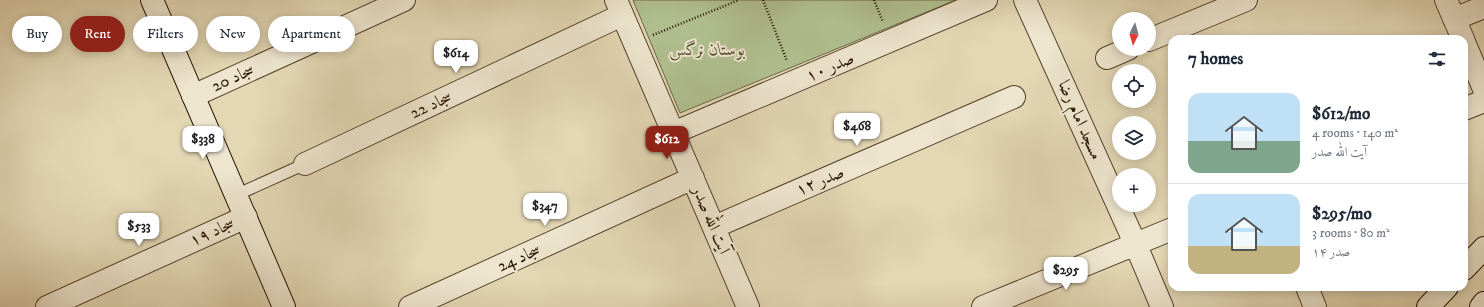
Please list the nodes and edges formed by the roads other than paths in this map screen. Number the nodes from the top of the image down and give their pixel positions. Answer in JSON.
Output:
{"nodes":[{"id":1,"x":152,"y":0,"type":"edge"},
{"id":2,"x":404,"y":0,"type":"edge"},
{"id":3,"x":986,"y":0,"type":"edge"},
{"id":4,"x":1026,"y":0,"type":"edge"},
{"id":5,"x":1246,"y":0,"type":"edge"},
{"id":6,"x":619,"y":7,"type":"edge"},
{"id":7,"x":1484,"y":7,"type":"edge"},
{"id":8,"x":1450,"y":10,"type":"edge"},
{"id":9,"x":1461,"y":35,"type":"edge"},
{"id":10,"x":1156,"y":37,"type":"edge"},
{"id":11,"x":1468,"y":51,"type":"edge"},
{"id":12,"x":1112,"y":56,"type":"edge"},
{"id":13,"x":1107,"y":58,"type":"dead end"},
{"id":14,"x":1484,"y":89,"type":"edge"},
{"id":15,"x":193,"y":96,"type":"junction"},
{"id":16,"x":1014,"y":97,"type":"dead end"},
{"id":17,"x":1484,"y":101,"type":"edge"},
{"id":18,"x":1468,"y":107,"type":"edge"},
{"id":19,"x":674,"y":133,"type":"junction"},
{"id":20,"x":305,"y":164,"type":"joint"},
{"id":21,"x":693,"y":178,"type":"junction"},
{"id":22,"x":236,"y":195,"type":"junction"},
{"id":23,"x":246,"y":217,"type":"junction"},
{"id":24,"x":714,"y":227,"type":"junction"},
{"id":25,"x":1168,"y":231,"type":"edge"},
{"id":26,"x":1136,"y":243,"type":"junction"},
{"id":27,"x":1484,"y":248,"type":"edge"},
{"id":28,"x":1468,"y":265,"type":"edge"},
{"id":29,"x":1309,"y":291,"type":"edge"},
{"id":30,"x":1443,"y":291,"type":"edge"},
{"id":31,"x":1484,"y":303,"type":"edge"},
{"id":32,"x":994,"y":305,"type":"edge"},
{"id":33,"x":47,"y":307,"type":"edge"},
{"id":34,"x":284,"y":307,"type":"edge"},
{"id":35,"x":410,"y":307,"type":"edge"},
{"id":36,"x":748,"y":307,"type":"edge"},
{"id":37,"x":1162,"y":307,"type":"edge"},
{"id":38,"x":1315,"y":307,"type":"edge"},
{"id":39,"x":1428,"y":307,"type":"edge"},
{"id":40,"x":1481,"y":307,"type":"edge"}],
"edges":[{"from":1,"to":15,"type":"street"},
{"from":2,"to":15,"type":"street","name":"سجاد 20"},
{"from":3,"to":19,"type":"street","name":"صدر ۱۰"},
{"from":4,"to":26,"type":"street","name":"مسجد امام رضا"},
{"from":5,"to":10,"type":"street"},
{"from":6,"to":19,"type":"street","name":"آیت الله صدر"},
{"from":6,"to":20,"type":"street","name":"سجاد 22"},
{"from":7,"to":8,"type":"street"},
{"from":8,"to":9,"type":"street"},
{"from":11,"to":14,"type":"street"},
{"from":12,"to":13,"type":"street"},
{"from":15,"to":22,"type":"street"},
{"from":16,"to":24,"type":"street","name":"صدر ۱۲"},
{"from":17,"to":18,"type":"street"},
{"from":19,"to":21,"type":"street","name":"آیت الله صدر"},
{"from":20,"to":22,"type":"lane"},
{"from":21,"to":24,"type":"street","name":"آیت الله صدر"},
{"from":21,"to":35,"type":"street","name":"سجاد 24"},
{"from":22,"to":23,"type":"street"},
{"from":23,"to":33,"type":"street","name":"سجاد ۱۹"},
{"from":23,"to":34,"type":"street"},
{"from":24,"to":36,"type":"street","name":"آیت الله صدر"},
{"from":25,"to":26,"type":"street"},
{"from":26,"to":32,"type":"street"},
{"from":26,"to":37,"type":"street","name":"مسجد امام رضا"},
{"from":27,"to":28,"type":"street"},
{"from":29,"to":38,"type":"street"},
{"from":30,"to":39,"type":"street"},
{"from":31,"to":40,"type":"street"}]}
